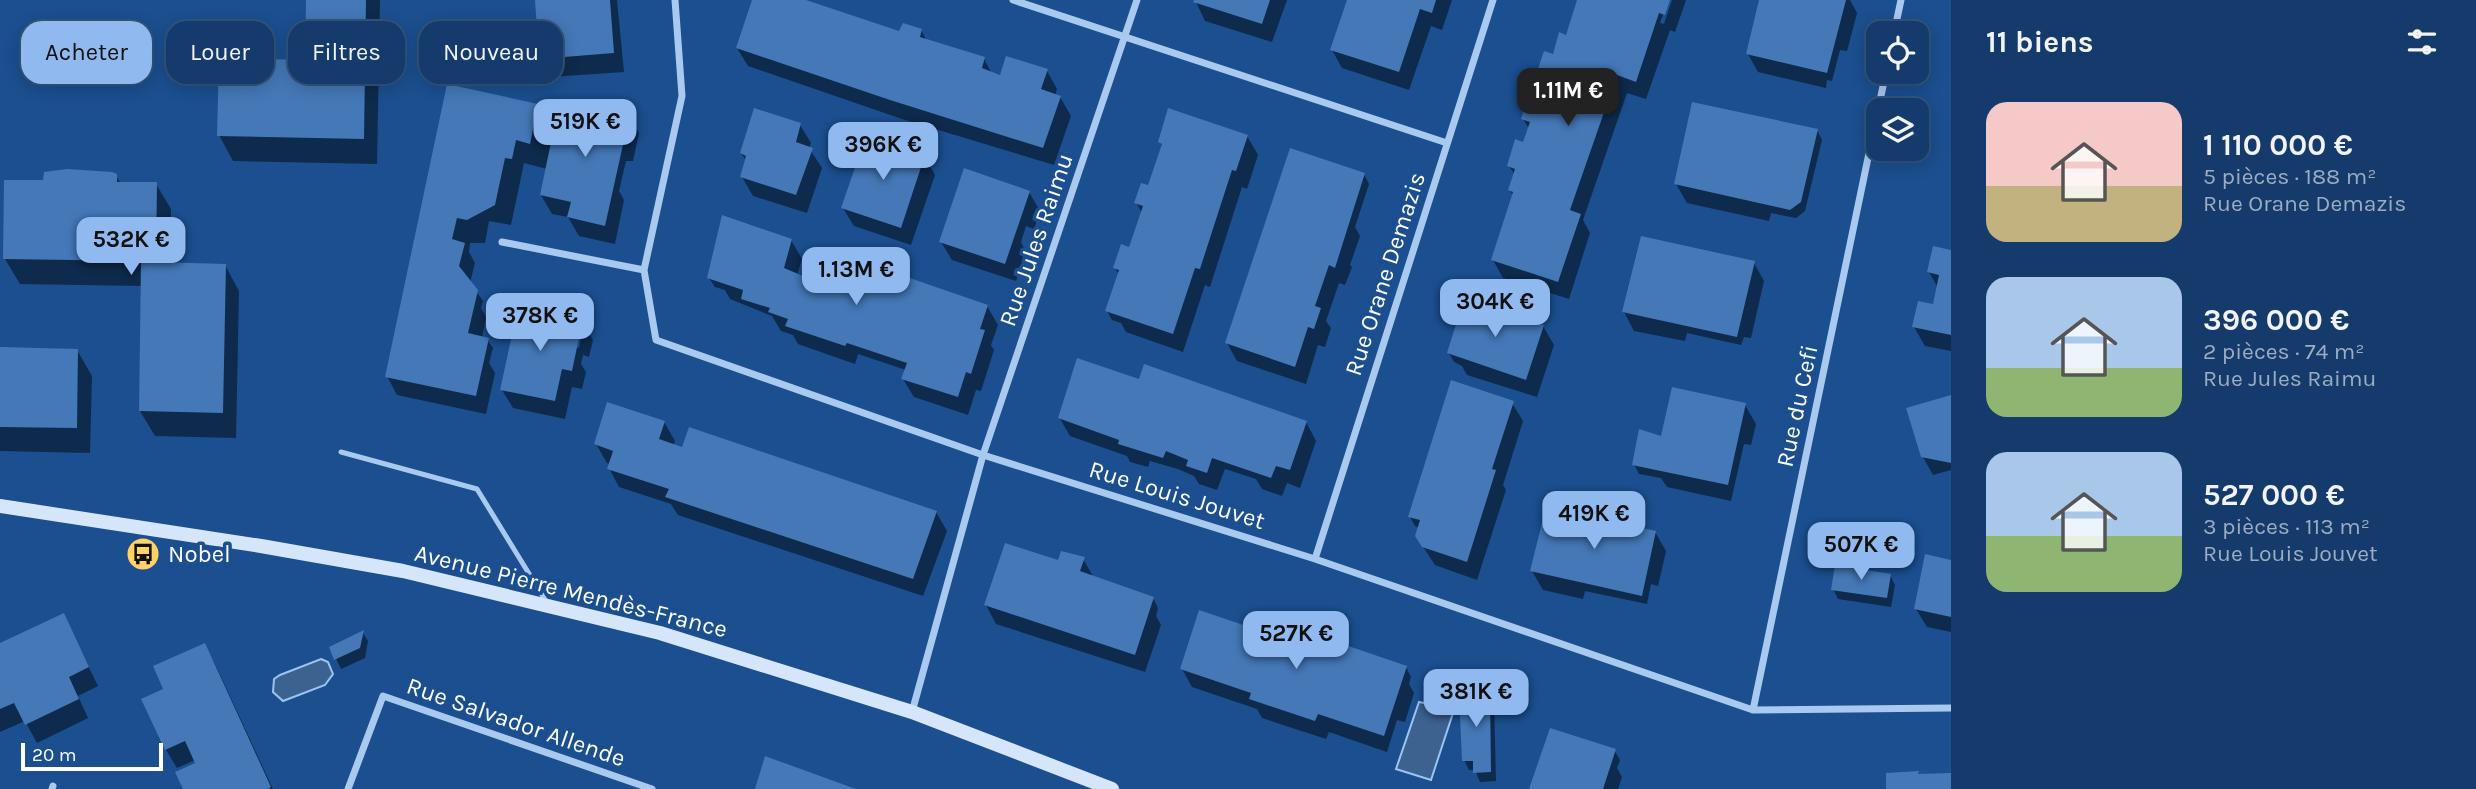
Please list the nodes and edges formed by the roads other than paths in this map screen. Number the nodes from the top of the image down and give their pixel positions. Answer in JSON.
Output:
{"nodes":[{"id":1,"x":675,"y":0,"type":"edge"},
{"id":2,"x":1013,"y":0,"type":"edge"},
{"id":3,"x":1137,"y":0,"type":"edge"},
{"id":4,"x":1493,"y":0,"type":"edge"},
{"id":5,"x":1901,"y":0,"type":"edge"},
{"id":6,"x":1897,"y":21,"type":"edge"},
{"id":7,"x":1125,"y":38,"type":"junction"},
{"id":8,"x":1447,"y":143,"type":"junction"},
{"id":9,"x":1867,"y":161,"type":"edge"},
{"id":10,"x":502,"y":242,"type":"dead end"},
{"id":11,"x":644,"y":270,"type":"junction"},
{"id":12,"x":341,"y":452,"type":"dead end"},
{"id":13,"x":983,"y":454,"type":"junction"},
{"id":14,"x":0,"y":506,"type":"edge"},
{"id":15,"x":1315,"y":559,"type":"junction"},
{"id":16,"x":549,"y":605,"type":"junction"},
{"id":17,"x":1951,"y":708,"type":"edge"},
{"id":18,"x":1753,"y":710,"type":"junction"},
{"id":19,"x":912,"y":712,"type":"junction"},
{"id":20,"x":348,"y":789,"type":"edge"},
{"id":21,"x":652,"y":789,"type":"edge"},
{"id":22,"x":1112,"y":789,"type":"edge"}],
"edges":[{"from":1,"to":11,"type":"street","name":"Rue Louis Jouvet"},
{"from":2,"to":7,"type":"street"},
{"from":3,"to":7,"type":"street","name":"Rue Jules Raimu"},
{"from":4,"to":8,"type":"street","name":"Rue Orane Demazis"},
{"from":5,"to":6,"type":"street"},
{"from":7,"to":8,"type":"street"},
{"from":7,"to":13,"type":"street","name":"Rue Jules Raimu"},
{"from":8,"to":15,"type":"street","name":"Rue Orane Demazis"},
{"from":9,"to":18,"type":"street","name":"Rue du Cefi"},
{"from":10,"to":11,"type":"street"},
{"from":11,"to":13,"type":"street","name":"Rue Louis Jouvet"},
{"from":12,"to":16,"type":"lane"},
{"from":13,"to":15,"type":"street","name":"Rue Louis Jouvet"},
{"from":13,"to":19,"type":"street","name":"Rue Jules Raimu"},
{"from":14,"to":16,"type":"street","name":"Avenue Pierre Mendès-France"},
{"from":15,"to":18,"type":"street","name":"Rue Louis Jouvet"},
{"from":16,"to":19,"type":"street","name":"Avenue Pierre Mendès-France"},
{"from":17,"to":18,"type":"street","name":"Rue Louis Jouvet"},
{"from":19,"to":22,"type":"street","name":"Avenue Pierre Mendès-France"},
{"from":20,"to":21,"type":"street","name":"Rue Salvador Allende"}]}
